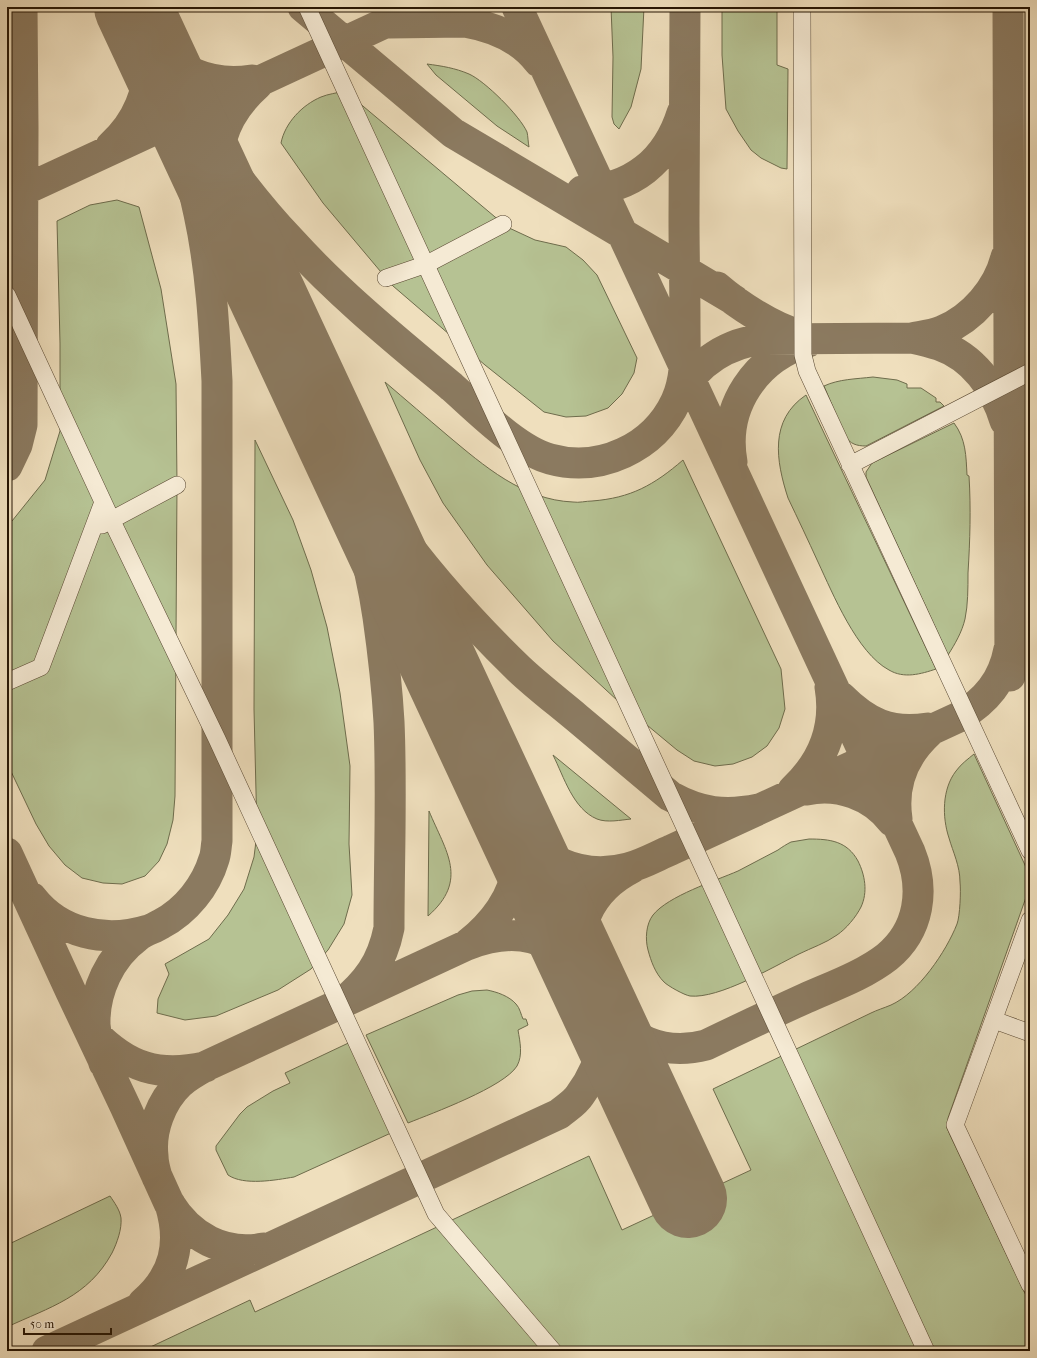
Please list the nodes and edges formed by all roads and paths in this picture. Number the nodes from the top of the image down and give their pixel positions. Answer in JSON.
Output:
{"nodes":[{"id":1,"x":307,"y":7,"type":"edge"},
{"id":2,"x":802,"y":7,"type":"edge"},
{"id":3,"x":503,"y":224,"type":"dead end"},
{"id":4,"x":426,"y":264,"type":"junction"},
{"id":5,"x":386,"y":278,"type":"dead end"},
{"id":6,"x":7,"y":294,"type":"edge"},
{"id":7,"x":1030,"y":372,"type":"edge"},
{"id":8,"x":850,"y":464,"type":"junction"},
{"id":9,"x":177,"y":485,"type":"dead end"},
{"id":10,"x":102,"y":502,"type":"junction"},
{"id":11,"x":111,"y":519,"type":"junction"},
{"id":12,"x":92,"y":531,"type":"junction"},
{"id":13,"x":7,"y":682,"type":"edge"},
{"id":14,"x":1028,"y":842,"type":"edge"},
{"id":15,"x":1030,"y":920,"type":"edge"},
{"id":16,"x":994,"y":1020,"type":"junction"},
{"id":17,"x":1030,"y":1033,"type":"edge"},
{"id":18,"x":1030,"y":1285,"type":"edge"},
{"id":19,"x":553,"y":1351,"type":"edge"},
{"id":20,"x":926,"y":1351,"type":"edge"}],
"edges":[{"from":1,"to":4,"type":"lane"},
{"from":2,"to":8,"type":"lane"},
{"from":3,"to":4,"type":"lane"},
{"from":4,"to":5,"type":"lane"},
{"from":4,"to":20,"type":"lane"},
{"from":6,"to":10,"type":"lane"},
{"from":7,"to":8,"type":"lane"},
{"from":8,"to":14,"type":"lane"},
{"from":9,"to":11,"type":"lane"},
{"from":10,"to":11,"type":"lane"},
{"from":10,"to":12,"type":"lane"},
{"from":11,"to":12,"type":"lane"},
{"from":11,"to":19,"type":"lane"},
{"from":12,"to":13,"type":"lane"},
{"from":15,"to":16,"type":"lane"},
{"from":16,"to":17,"type":"lane"},
{"from":16,"to":18,"type":"lane"}]}
